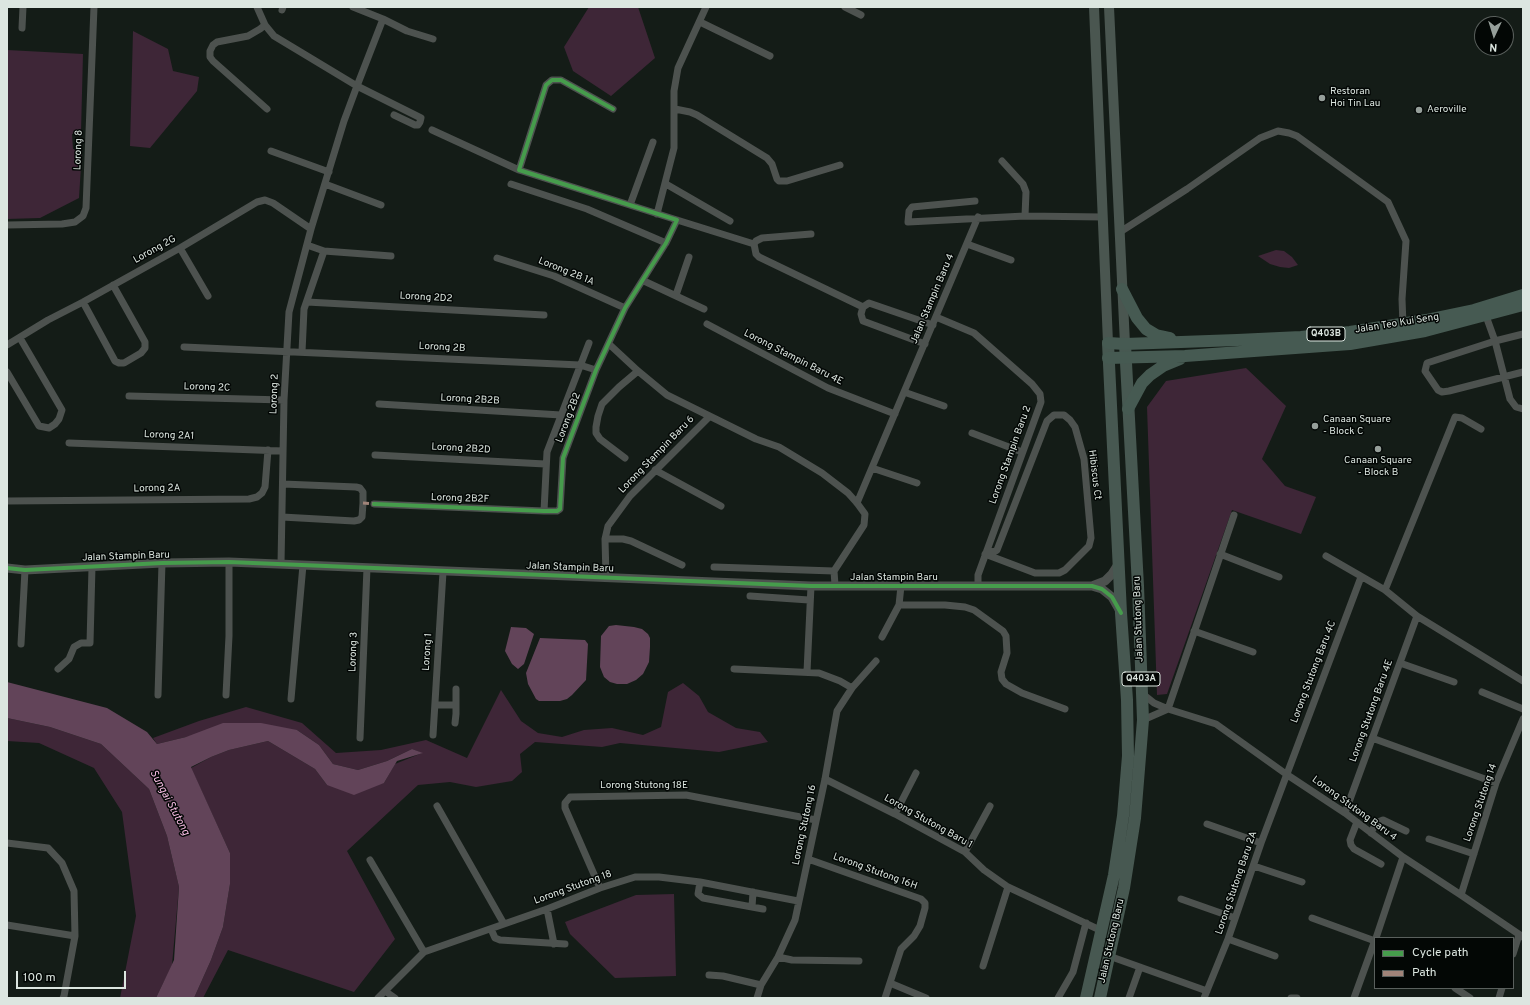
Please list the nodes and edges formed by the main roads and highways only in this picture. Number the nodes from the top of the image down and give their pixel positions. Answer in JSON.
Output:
{"nodes":[{"id":1,"x":1094,"y":7,"type":"edge"},
{"id":2,"x":1109,"y":7,"type":"edge"},
{"id":3,"x":1122,"y":289,"type":"junction"},
{"id":4,"x":1523,"y":295,"type":"edge"},
{"id":5,"x":1523,"y":305,"type":"edge"},
{"id":6,"x":1185,"y":342,"type":"junction"},
{"id":7,"x":1108,"y":344,"type":"junction"},
{"id":8,"x":1125,"y":344,"type":"junction"},
{"id":9,"x":1185,"y":356,"type":"junction"},
{"id":10,"x":1125,"y":357,"type":"junction"},
{"id":11,"x":1108,"y":358,"type":"junction"},
{"id":12,"x":1128,"y":409,"type":"junction"},
{"id":13,"x":1086,"y":998,"type":"edge"},
{"id":14,"x":1100,"y":998,"type":"edge"}],
"edges":[{"from":1,"to":7,"type":"main road"},
{"from":2,"to":3,"type":"main road"},
{"from":3,"to":6,"type":"highway"},
{"from":3,"to":8,"type":"main road"},
{"from":4,"to":6,"type":"highway","name":"Jalan Teo Kui Seng","number":"Q403B"},
{"from":5,"to":9,"type":"highway","name":"Jalan Teo Kui Seng"},
{"from":6,"to":8,"type":"highway","name":"Jalan Teo Kui Seng","number":"Q403B"},
{"from":7,"to":8,"type":"highway","number":"Q403B"},
{"from":7,"to":11,"type":"main road","name":"Jalan Stutong Baru"},
{"from":8,"to":10,"type":"main road","name":"Jalan Stutong Baru"},
{"from":9,"to":10,"type":"highway","name":"Jalan Teo Kui Seng"},
{"from":9,"to":12,"type":"highway"},
{"from":10,"to":11,"type":"highway"},
{"from":10,"to":12,"type":"main road","name":"Jalan Stutong Baru","number":"Q403A"},
{"from":11,"to":13,"type":"main road","name":"Jalan Stutong Baru"},
{"from":12,"to":14,"type":"main road","name":"Jalan Stutong Baru","number":"Q403A"}]}
